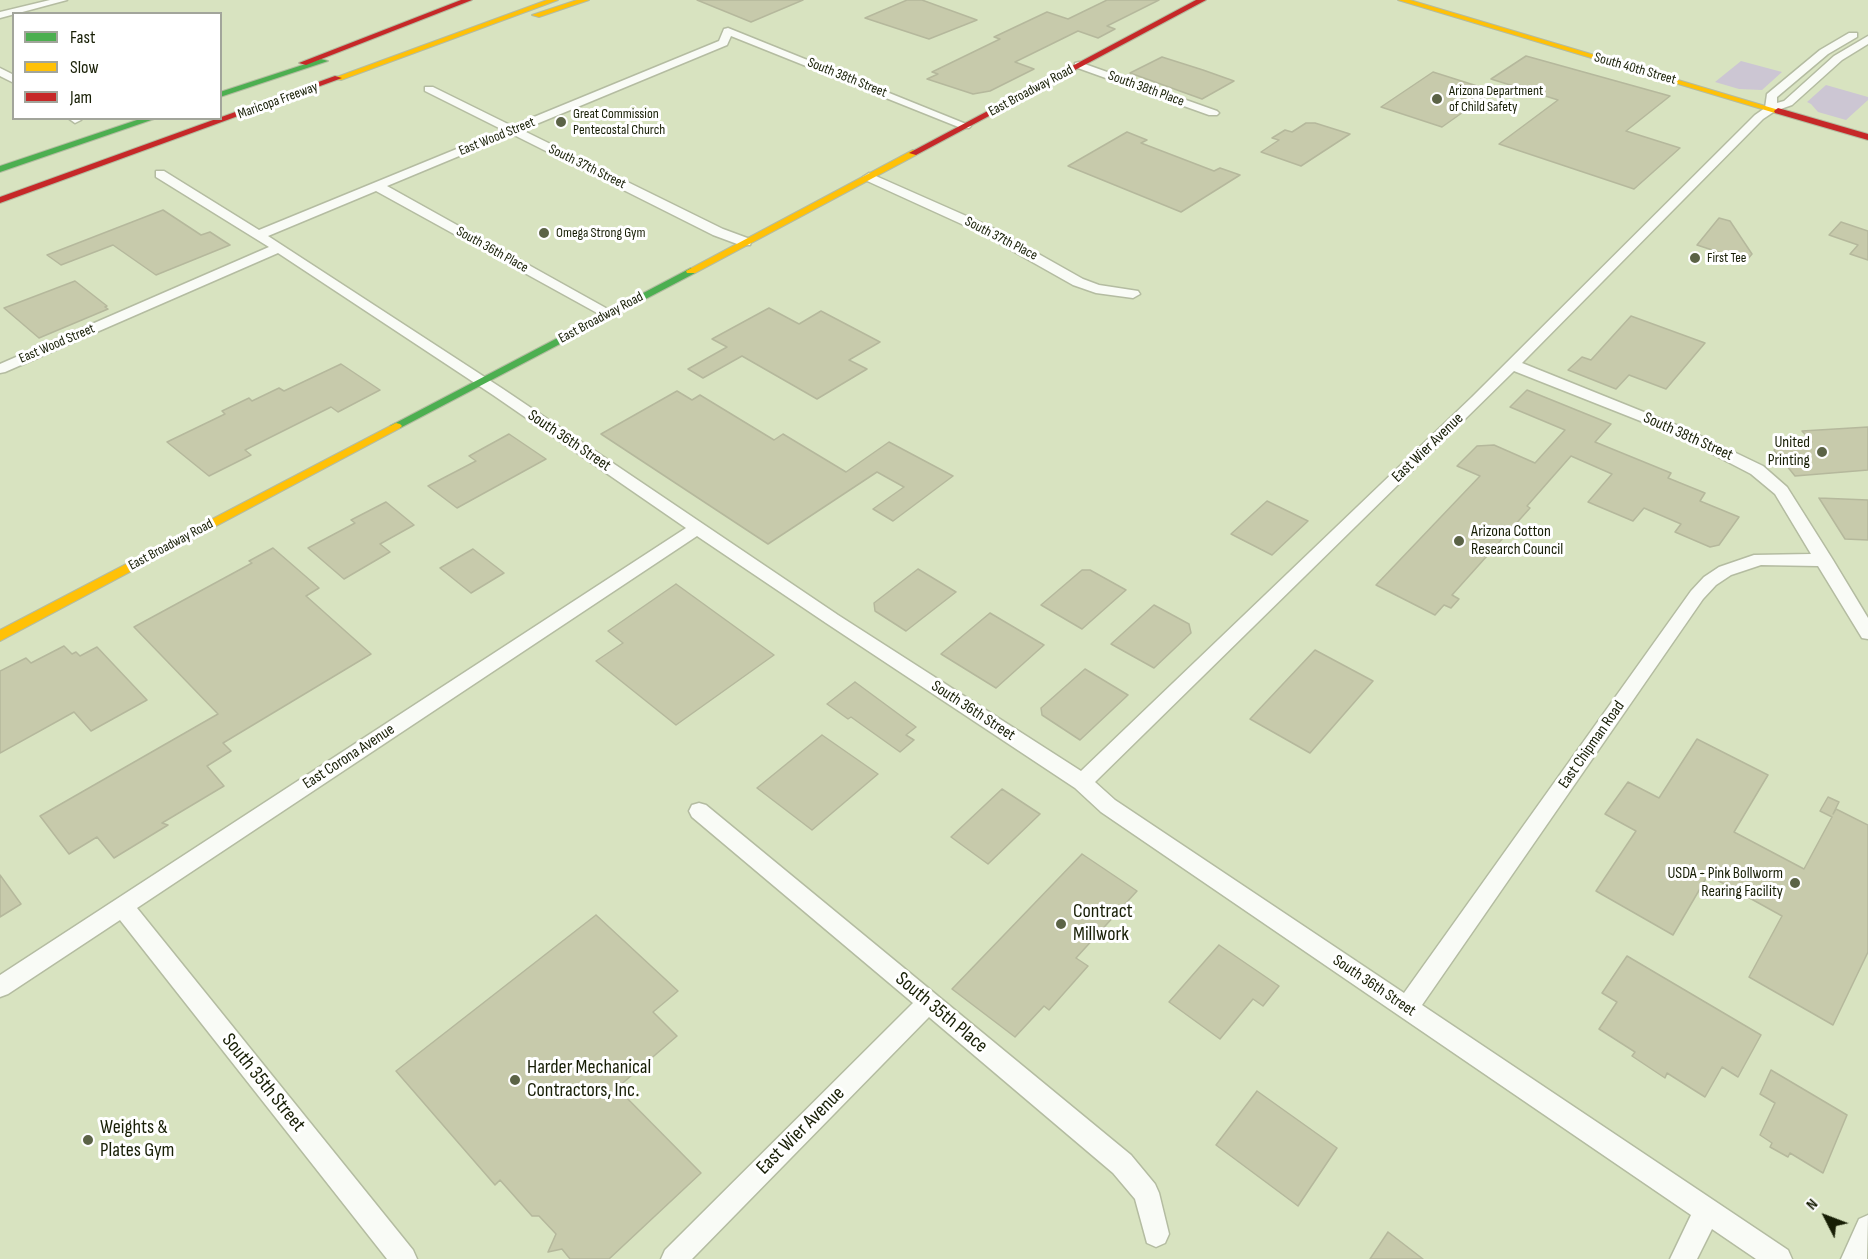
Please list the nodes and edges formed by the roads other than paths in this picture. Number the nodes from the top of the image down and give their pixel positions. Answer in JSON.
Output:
{"nodes":[{"id":1,"x":62,"y":0,"type":"edge"},
{"id":2,"x":468,"y":0,"type":"edge"},
{"id":3,"x":554,"y":0,"type":"edge"},
{"id":4,"x":585,"y":0,"type":"edge"},
{"id":5,"x":1202,"y":0,"type":"edge"},
{"id":6,"x":1402,"y":0,"type":"edge"},
{"id":7,"x":483,"y":4,"type":"dead end"},
{"id":8,"x":12,"y":12,"type":"edge"},
{"id":9,"x":1868,"y":28,"type":"edge"},
{"id":10,"x":728,"y":31,"type":"joint"},
{"id":11,"x":1868,"y":39,"type":"edge"},
{"id":12,"x":423,"y":48,"type":"junction"},
{"id":13,"x":1079,"y":65,"type":"junction"},
{"id":14,"x":429,"y":89,"type":"dead end"},
{"id":15,"x":222,"y":94,"type":"edge"},
{"id":16,"x":222,"y":94,"type":"edge"},
{"id":17,"x":1771,"y":109,"type":"junction"},
{"id":18,"x":1213,"y":113,"type":"dead end"},
{"id":19,"x":147,"y":120,"type":"edge"},
{"id":20,"x":965,"y":126,"type":"junction"},
{"id":21,"x":512,"y":131,"type":"junction"},
{"id":22,"x":1868,"y":137,"type":"edge"},
{"id":23,"x":0,"y":169,"type":"edge"},
{"id":24,"x":160,"y":174,"type":"dead end"},
{"id":25,"x":869,"y":177,"type":"junction"},
{"id":26,"x":377,"y":186,"type":"junction"},
{"id":27,"x":0,"y":200,"type":"edge"},
{"id":28,"x":258,"y":235,"type":"junction"},
{"id":29,"x":745,"y":242,"type":"junction"},
{"id":30,"x":279,"y":248,"type":"junction"},
{"id":31,"x":1133,"y":294,"type":"dead end"},
{"id":32,"x":608,"y":315,"type":"junction"},
{"id":33,"x":1513,"y":365,"type":"junction"},
{"id":34,"x":0,"y":369,"type":"edge"},
{"id":35,"x":482,"y":381,"type":"junction"},
{"id":36,"x":697,"y":528,"type":"junction"},
{"id":37,"x":1824,"y":560,"type":"junction"},
{"id":38,"x":1868,"y":633,"type":"edge"},
{"id":39,"x":0,"y":636,"type":"edge"},
{"id":40,"x":1082,"y":782,"type":"junction"},
{"id":41,"x":699,"y":811,"type":"dead end"},
{"id":42,"x":122,"y":906,"type":"junction"},
{"id":43,"x":0,"y":987,"type":"edge"},
{"id":44,"x":928,"y":1003,"type":"junction"},
{"id":45,"x":1407,"y":1008,"type":"junction"},
{"id":46,"x":1707,"y":1211,"type":"junction"},
{"id":47,"x":1868,"y":1228,"type":"edge"},
{"id":48,"x":1156,"y":1234,"type":"dead end"},
{"id":49,"x":404,"y":1259,"type":"edge"},
{"id":50,"x":674,"y":1259,"type":"edge"},
{"id":51,"x":1683,"y":1259,"type":"edge"},
{"id":52,"x":1779,"y":1259,"type":"edge"},
{"id":53,"x":1854,"y":1259,"type":"edge"}],
"edges":[{"from":1,"to":8,"type":"street"},
{"from":2,"to":15,"type":"main road"},
{"from":3,"to":12,"type":"main road","name":"Maricopa Freeway"},
{"from":4,"to":12,"type":"main road"},
{"from":5,"to":13,"type":"main road","name":"East Broadway Road"},
{"from":6,"to":17,"type":"main road","name":"South 40th Street"},
{"from":7,"to":16,"type":"main road","name":"Maricopa Freeway"},
{"from":9,"to":17,"type":"street"},
{"from":10,"to":20,"type":"street","name":"South 38th Street"},
{"from":10,"to":21,"type":"street","name":"East Wood Street"},
{"from":11,"to":17,"type":"street"},
{"from":12,"to":27,"type":"main road","name":"Maricopa Freeway"},
{"from":13,"to":18,"type":"street","name":"South 38th Place"},
{"from":13,"to":20,"type":"main road","name":"East Broadway Road"},
{"from":14,"to":21,"type":"street","name":"South 37th Street"},
{"from":17,"to":22,"type":"main road","name":"South 40th Street"},
{"from":17,"to":33,"type":"street","name":"East Wier Avenue"},
{"from":19,"to":23,"type":"main road"},
{"from":20,"to":25,"type":"main road","name":"East Broadway Road"},
{"from":21,"to":26,"type":"street","name":"East Wood Street"},
{"from":21,"to":29,"type":"street","name":"South 37th Street"},
{"from":24,"to":28,"type":"street","name":"South 36th Street"},
{"from":25,"to":29,"type":"main road","name":"East Broadway Road"},
{"from":25,"to":31,"type":"street","name":"South 37th Place"},
{"from":26,"to":28,"type":"street","name":"East Wood Street"},
{"from":26,"to":32,"type":"street","name":"South 36th Place"},
{"from":28,"to":30,"type":"street","name":"South 36th Street"},
{"from":29,"to":32,"type":"main road","name":"East Broadway Road"},
{"from":30,"to":34,"type":"street","name":"East Wood Street"},
{"from":30,"to":35,"type":"street","name":"South 36th Street"},
{"from":32,"to":35,"type":"main road","name":"East Broadway Road"},
{"from":33,"to":37,"type":"street","name":"South 38th Street"},
{"from":33,"to":40,"type":"street","name":"East Wier Avenue"},
{"from":35,"to":36,"type":"street","name":"South 36th Street"},
{"from":35,"to":39,"type":"main road","name":"East Broadway Road"},
{"from":36,"to":40,"type":"street","name":"South 36th Street"},
{"from":36,"to":42,"type":"street","name":"East Corona Avenue"},
{"from":37,"to":38,"type":"street","name":"South 38th Street"},
{"from":37,"to":45,"type":"street","name":"East Chipman Road"},
{"from":40,"to":45,"type":"street","name":"South 36th Street"},
{"from":41,"to":44,"type":"street","name":"South 35th Place"},
{"from":42,"to":43,"type":"street","name":"East Corona Avenue"},
{"from":42,"to":49,"type":"street","name":"South 35th Street"},
{"from":44,"to":48,"type":"street","name":"South 35th Place"},
{"from":44,"to":50,"type":"street","name":"East Wier Avenue"},
{"from":45,"to":46,"type":"street","name":"South 36th Street"},
{"from":46,"to":51,"type":"street"},
{"from":46,"to":52,"type":"street","name":"South 36th Street"},
{"from":47,"to":53,"type":"street"}]}
